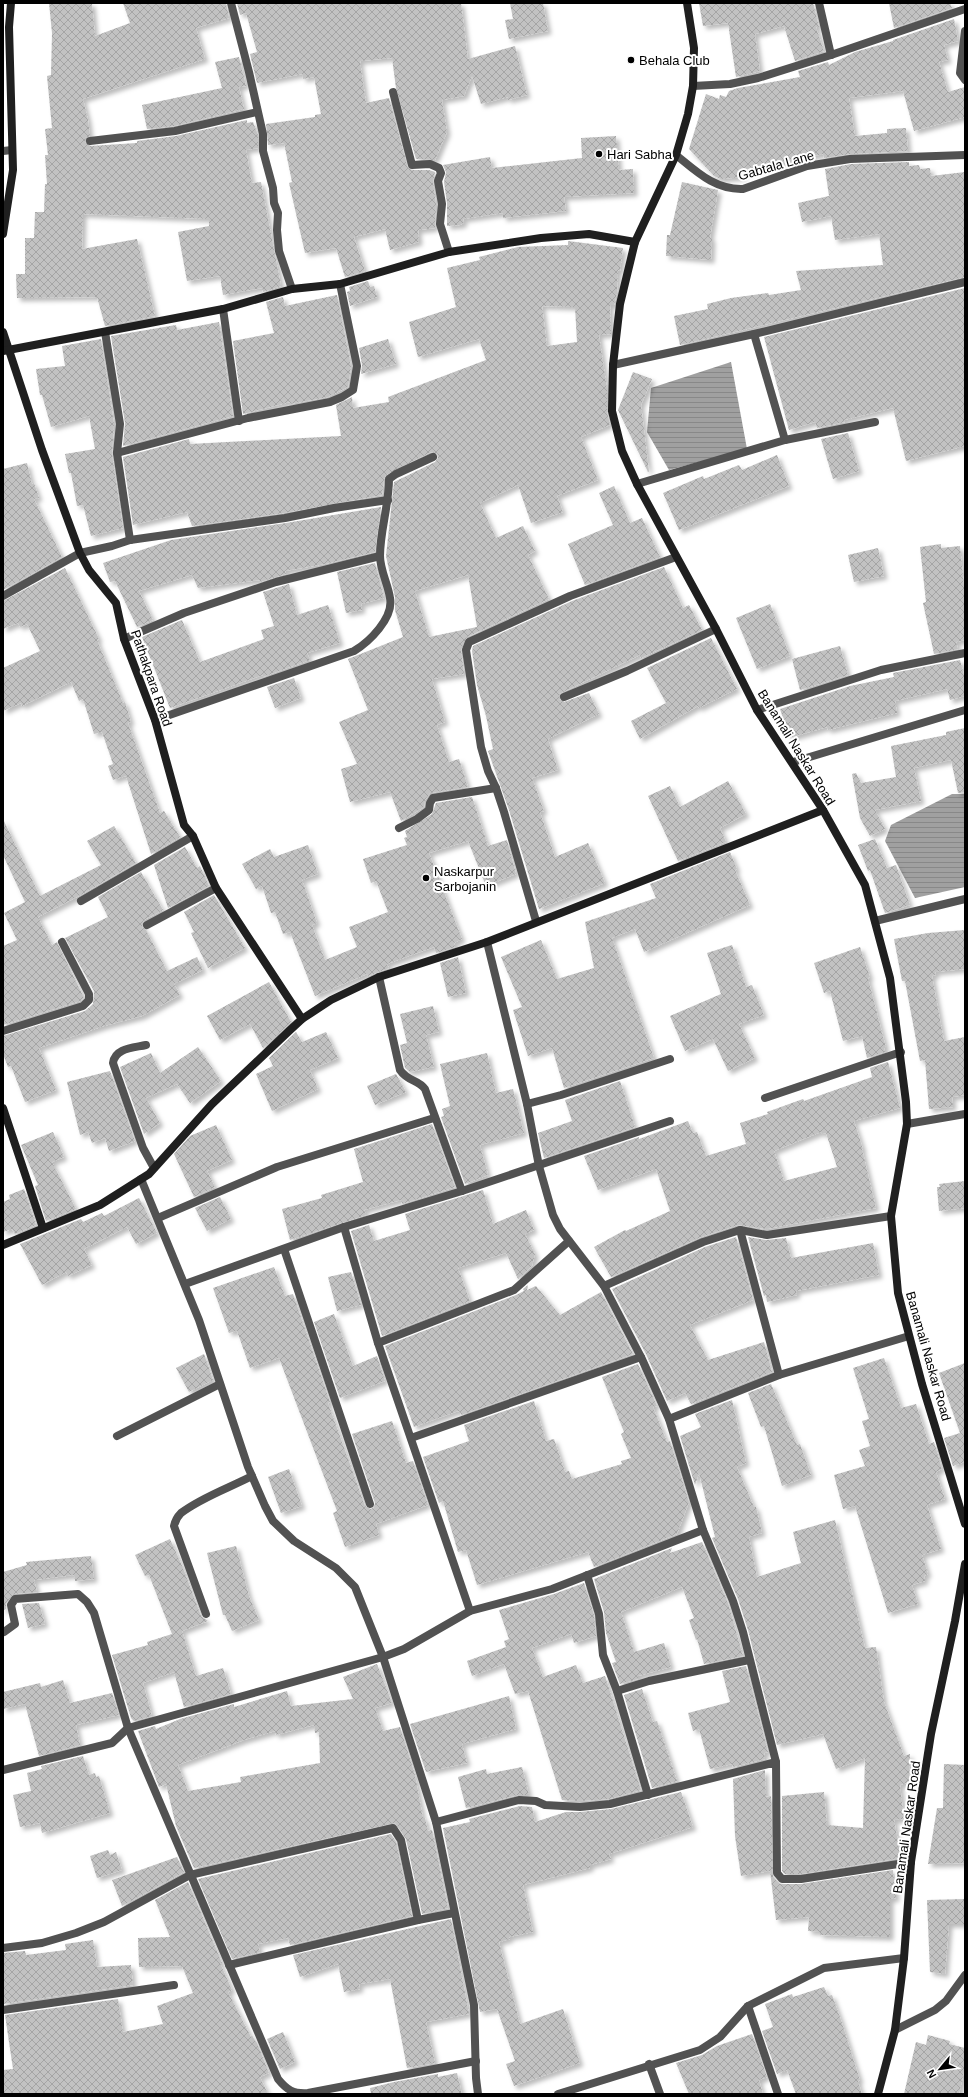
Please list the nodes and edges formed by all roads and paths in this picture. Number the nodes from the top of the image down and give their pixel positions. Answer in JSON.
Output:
{"nodes":[{"id":1,"x":11,"y":3,"type":"edge"},
{"id":2,"x":231,"y":3,"type":"edge"},
{"id":3,"x":687,"y":3,"type":"edge"},
{"id":4,"x":819,"y":3,"type":"edge"},
{"id":5,"x":965,"y":9,"type":"edge"},
{"id":6,"x":965,"y":31,"type":"edge"},
{"id":7,"x":831,"y":55,"type":"junction"},
{"id":8,"x":965,"y":80,"type":"edge"},
{"id":9,"x":692,"y":86,"type":"junction"},
{"id":10,"x":393,"y":92,"type":"dead end"},
{"id":11,"x":257,"y":112,"type":"junction"},
{"id":12,"x":90,"y":141,"type":"dead end"},
{"id":13,"x":12,"y":150,"type":"junction"},
{"id":14,"x":3,"y":151,"type":"edge"},
{"id":15,"x":676,"y":155,"type":"junction"},
{"id":16,"x":965,"y":155,"type":"edge"},
{"id":17,"x":3,"y":234,"type":"edge"},
{"id":18,"x":635,"y":242,"type":"junction"},
{"id":19,"x":449,"y":252,"type":"junction"},
{"id":20,"x":965,"y":282,"type":"edge"},
{"id":21,"x":340,"y":284,"type":"junction"},
{"id":22,"x":292,"y":289,"type":"junction"},
{"id":23,"x":223,"y":309,"type":"junction"},
{"id":24,"x":3,"y":332,"type":"edge"},
{"id":25,"x":105,"y":332,"type":"junction"},
{"id":26,"x":754,"y":334,"type":"junction"},
{"id":27,"x":6,"y":350,"type":"edge"},
{"id":28,"x":613,"y":365,"type":"junction"},
{"id":29,"x":239,"y":421,"type":"junction"},
{"id":30,"x":875,"y":422,"type":"dead end"},
{"id":31,"x":785,"y":440,"type":"junction"},
{"id":32,"x":117,"y":453,"type":"junction"},
{"id":33,"x":433,"y":456,"type":"dead end"},
{"id":34,"x":637,"y":484,"type":"junction"},
{"id":35,"x":388,"y":500,"type":"junction"},
{"id":36,"x":130,"y":540,"type":"junction"},
{"id":37,"x":80,"y":553,"type":"junction"},
{"id":38,"x":380,"y":556,"type":"junction"},
{"id":39,"x":676,"y":557,"type":"junction"},
{"id":40,"x":3,"y":596,"type":"edge"},
{"id":41,"x":716,"y":629,"type":"junction"},
{"id":42,"x":124,"y":639,"type":"junction"},
{"id":43,"x":965,"y":653,"type":"edge"},
{"id":44,"x":564,"y":697,"type":"dead end"},
{"id":45,"x":757,"y":710,"type":"junction"},
{"id":46,"x":965,"y":710,"type":"edge"},
{"id":47,"x":155,"y":720,"type":"junction"},
{"id":48,"x":793,"y":762,"type":"junction"},
{"id":49,"x":496,"y":788,"type":"junction"},
{"id":50,"x":823,"y":810,"type":"junction"},
{"id":51,"x":399,"y":828,"type":"dead end"},
{"id":52,"x":193,"y":836,"type":"junction"},
{"id":53,"x":216,"y":888,"type":"junction"},
{"id":54,"x":965,"y":899,"type":"edge"},
{"id":55,"x":81,"y":901,"type":"dead end"},
{"id":56,"x":536,"y":921,"type":"junction"},
{"id":57,"x":875,"y":921,"type":"junction"},
{"id":58,"x":147,"y":925,"type":"dead end"},
{"id":59,"x":62,"y":942,"type":"dead end"},
{"id":60,"x":487,"y":942,"type":"junction"},
{"id":61,"x":380,"y":977,"type":"junction"},
{"id":62,"x":302,"y":1019,"type":"junction"},
{"id":63,"x":3,"y":1031,"type":"edge"},
{"id":64,"x":146,"y":1045,"type":"dead end"},
{"id":65,"x":901,"y":1052,"type":"junction"},
{"id":66,"x":670,"y":1059,"type":"dead end"},
{"id":67,"x":765,"y":1098,"type":"dead end"},
{"id":68,"x":527,"y":1104,"type":"junction"},
{"id":69,"x":3,"y":1108,"type":"edge"},
{"id":70,"x":965,"y":1114,"type":"edge"},
{"id":71,"x":434,"y":1118,"type":"junction"},
{"id":72,"x":670,"y":1121,"type":"dead end"},
{"id":73,"x":907,"y":1124,"type":"junction"},
{"id":74,"x":539,"y":1166,"type":"junction"},
{"id":75,"x":154,"y":1168,"type":"junction"},
{"id":76,"x":141,"y":1179,"type":"junction"},
{"id":77,"x":462,"y":1191,"type":"junction"},
{"id":78,"x":891,"y":1216,"type":"junction"},
{"id":79,"x":158,"y":1218,"type":"junction"},
{"id":80,"x":344,"y":1227,"type":"junction"},
{"id":81,"x":43,"y":1228,"type":"junction"},
{"id":82,"x":740,"y":1230,"type":"junction"},
{"id":83,"x":569,"y":1241,"type":"junction"},
{"id":84,"x":3,"y":1245,"type":"edge"},
{"id":85,"x":284,"y":1249,"type":"junction"},
{"id":86,"x":185,"y":1284,"type":"junction"},
{"id":87,"x":604,"y":1286,"type":"junction"},
{"id":88,"x":909,"y":1336,"type":"junction"},
{"id":89,"x":378,"y":1343,"type":"junction"},
{"id":90,"x":641,"y":1357,"type":"junction"},
{"id":91,"x":778,"y":1376,"type":"junction"},
{"id":92,"x":220,"y":1384,"type":"junction"},
{"id":93,"x":669,"y":1419,"type":"junction"},
{"id":94,"x":118,"y":1436,"type":"dead end"},
{"id":95,"x":411,"y":1438,"type":"junction"},
{"id":96,"x":252,"y":1476,"type":"junction"},
{"id":97,"x":370,"y":1504,"type":"dead end"},
{"id":98,"x":965,"y":1524,"type":"edge"},
{"id":99,"x":703,"y":1530,"type":"junction"},
{"id":100,"x":965,"y":1564,"type":"edge"},
{"id":101,"x":587,"y":1575,"type":"junction"},
{"id":102,"x":470,"y":1611,"type":"junction"},
{"id":103,"x":206,"y":1614,"type":"dead end"},
{"id":104,"x":4,"y":1632,"type":"edge"},
{"id":105,"x":383,"y":1657,"type":"junction"},
{"id":106,"x":749,"y":1660,"type":"junction"},
{"id":107,"x":617,"y":1691,"type":"junction"},
{"id":108,"x":128,"y":1728,"type":"junction"},
{"id":109,"x":776,"y":1762,"type":"junction"},
{"id":110,"x":3,"y":1770,"type":"edge"},
{"id":111,"x":648,"y":1795,"type":"junction"},
{"id":112,"x":436,"y":1822,"type":"junction"},
{"id":113,"x":911,"y":1862,"type":"junction"},
{"id":114,"x":190,"y":1875,"type":"junction"},
{"id":115,"x":454,"y":1913,"type":"junction"},
{"id":116,"x":418,"y":1920,"type":"junction"},
{"id":117,"x":3,"y":1948,"type":"edge"},
{"id":118,"x":904,"y":1958,"type":"junction"},
{"id":119,"x":229,"y":1965,"type":"junction"},
{"id":120,"x":965,"y":1976,"type":"edge"},
{"id":121,"x":174,"y":1985,"type":"dead end"},
{"id":122,"x":748,"y":2006,"type":"junction"},
{"id":123,"x":3,"y":2010,"type":"edge"},
{"id":124,"x":895,"y":2030,"type":"junction"},
{"id":125,"x":476,"y":2061,"type":"junction"},
{"id":126,"x":649,"y":2064,"type":"junction"},
{"id":127,"x":478,"y":2094,"type":"edge"},
{"id":128,"x":558,"y":2094,"type":"edge"},
{"id":129,"x":660,"y":2094,"type":"edge"},
{"id":130,"x":778,"y":2094,"type":"edge"},
{"id":131,"x":878,"y":2094,"type":"edge"}],
"edges":[{"from":1,"to":13,"type":"street"},
{"from":2,"to":11,"type":"street"},
{"from":3,"to":9,"type":"street","name":"Banamali Naskar Road"},
{"from":4,"to":7,"type":"street"},
{"from":5,"to":7,"type":"street"},
{"from":6,"to":8,"type":"street"},
{"from":7,"to":9,"type":"street"},
{"from":9,"to":15,"type":"street","name":"Banamali Naskar Road"},
{"from":10,"to":19,"type":"street"},
{"from":11,"to":12,"type":"street"},
{"from":11,"to":22,"type":"street"},
{"from":13,"to":14,"type":"street"},
{"from":13,"to":17,"type":"street"},
{"from":15,"to":16,"type":"street","name":"Gabtala Lane"},
{"from":15,"to":18,"type":"street","name":"Banamali Naskar Road"},
{"from":18,"to":19,"type":"street"},
{"from":18,"to":28,"type":"street","name":"Banamali Naskar Road"},
{"from":19,"to":21,"type":"street"},
{"from":20,"to":26,"type":"street"},
{"from":21,"to":22,"type":"street"},
{"from":21,"to":29,"type":"street"},
{"from":22,"to":23,"type":"street"},
{"from":23,"to":25,"type":"street"},
{"from":23,"to":29,"type":"street"},
{"from":24,"to":27,"type":"street","name":"Pathakpara Road"},
{"from":25,"to":27,"type":"street"},
{"from":25,"to":32,"type":"street"},
{"from":26,"to":28,"type":"street"},
{"from":26,"to":31,"type":"street"},
{"from":27,"to":37,"type":"street","name":"Pathakpara Road"},
{"from":28,"to":34,"type":"street","name":"Banamali Naskar Road"},
{"from":29,"to":32,"type":"street"},
{"from":30,"to":31,"type":"street"},
{"from":31,"to":34,"type":"street"},
{"from":32,"to":36,"type":"street"},
{"from":33,"to":35,"type":"street"},
{"from":34,"to":39,"type":"street","name":"Banamali Naskar Road"},
{"from":35,"to":36,"type":"street"},
{"from":35,"to":38,"type":"street"},
{"from":36,"to":37,"type":"street"},
{"from":37,"to":40,"type":"street"},
{"from":37,"to":42,"type":"street","name":"Pathakpara Road"},
{"from":38,"to":42,"type":"street"},
{"from":38,"to":47,"type":"street"},
{"from":39,"to":41,"type":"street","name":"Banamali Naskar Road"},
{"from":39,"to":49,"type":"street"},
{"from":41,"to":44,"type":"street"},
{"from":41,"to":45,"type":"street","name":"Banamali Naskar Road"},
{"from":42,"to":47,"type":"street","name":"Pathakpara Road"},
{"from":43,"to":45,"type":"street"},
{"from":45,"to":48,"type":"street","name":"Banamali Naskar Road"},
{"from":46,"to":48,"type":"street"},
{"from":47,"to":52,"type":"street","name":"Pathakpara Road"},
{"from":48,"to":50,"type":"street","name":"Banamali Naskar Road"},
{"from":49,"to":51,"type":"street"},
{"from":49,"to":56,"type":"street"},
{"from":50,"to":56,"type":"street"},
{"from":50,"to":57,"type":"street","name":"Banamali Naskar Road"},
{"from":52,"to":53,"type":"street","name":"Pathakpara Road"},
{"from":52,"to":55,"type":"street"},
{"from":53,"to":58,"type":"street"},
{"from":53,"to":62,"type":"street","name":"Pathakpara Road"},
{"from":54,"to":57,"type":"street"},
{"from":56,"to":60,"type":"street"},
{"from":57,"to":65,"type":"street","name":"Banamali Naskar Road"},
{"from":59,"to":63,"type":"street"},
{"from":60,"to":61,"type":"street"},
{"from":60,"to":68,"type":"street"},
{"from":61,"to":62,"type":"street"},
{"from":61,"to":71,"type":"street"},
{"from":62,"to":75,"type":"street"},
{"from":64,"to":75,"type":"street"},
{"from":65,"to":67,"type":"street"},
{"from":65,"to":73,"type":"street","name":"Banamali Naskar Road"},
{"from":66,"to":68,"type":"street"},
{"from":68,"to":74,"type":"street"},
{"from":69,"to":81,"type":"street"},
{"from":70,"to":73,"type":"street"},
{"from":71,"to":77,"type":"street"},
{"from":71,"to":79,"type":"street"},
{"from":72,"to":74,"type":"street"},
{"from":73,"to":78,"type":"street","name":"Banamali Naskar Road"},
{"from":74,"to":77,"type":"street"},
{"from":74,"to":83,"type":"street"},
{"from":75,"to":76,"type":"street"},
{"from":76,"to":79,"type":"street"},
{"from":76,"to":81,"type":"street"},
{"from":77,"to":80,"type":"street"},
{"from":78,"to":82,"type":"street"},
{"from":78,"to":88,"type":"street","name":"Banamali Naskar Road"},
{"from":79,"to":86,"type":"street"},
{"from":80,"to":85,"type":"street"},
{"from":80,"to":89,"type":"street"},
{"from":81,"to":84,"type":"street"},
{"from":82,"to":87,"type":"street"},
{"from":82,"to":91,"type":"street"},
{"from":83,"to":87,"type":"street"},
{"from":83,"to":89,"type":"street"},
{"from":85,"to":86,"type":"street"},
{"from":85,"to":97,"type":"street"},
{"from":86,"to":92,"type":"street"},
{"from":87,"to":90,"type":"street"},
{"from":88,"to":91,"type":"street"},
{"from":88,"to":98,"type":"street","name":"Banamali Naskar Road"},
{"from":89,"to":95,"type":"street"},
{"from":90,"to":93,"type":"street"},
{"from":90,"to":95,"type":"street"},
{"from":91,"to":93,"type":"street"},
{"from":92,"to":94,"type":"street"},
{"from":92,"to":96,"type":"street"},
{"from":93,"to":99,"type":"street"},
{"from":95,"to":102,"type":"street"},
{"from":96,"to":103,"type":"street"},
{"from":96,"to":105,"type":"street"},
{"from":99,"to":101,"type":"street"},
{"from":99,"to":106,"type":"street"},
{"from":100,"to":113,"type":"street","name":"Banamali Naskar Road"},
{"from":101,"to":102,"type":"street"},
{"from":101,"to":107,"type":"street"},
{"from":102,"to":105,"type":"street"},
{"from":104,"to":108,"type":"street"},
{"from":105,"to":108,"type":"street"},
{"from":105,"to":112,"type":"street"},
{"from":106,"to":107,"type":"street"},
{"from":106,"to":109,"type":"street"},
{"from":107,"to":111,"type":"street"},
{"from":108,"to":110,"type":"street"},
{"from":108,"to":114,"type":"street"},
{"from":109,"to":111,"type":"street"},
{"from":109,"to":113,"type":"street"},
{"from":111,"to":112,"type":"street"},
{"from":112,"to":115,"type":"street"},
{"from":113,"to":118,"type":"street","name":"Banamali Naskar Road"},
{"from":114,"to":116,"type":"street"},
{"from":114,"to":117,"type":"street"},
{"from":114,"to":119,"type":"street"},
{"from":115,"to":116,"type":"street"},
{"from":115,"to":125,"type":"street"},
{"from":116,"to":119,"type":"street"},
{"from":118,"to":122,"type":"street"},
{"from":118,"to":124,"type":"street","name":"Banamali Naskar Road"},
{"from":119,"to":125,"type":"street"},
{"from":120,"to":124,"type":"street"},
{"from":121,"to":123,"type":"street"},
{"from":122,"to":126,"type":"street"},
{"from":122,"to":130,"type":"street"},
{"from":124,"to":131,"type":"street","name":"Banamali Naskar Road"},
{"from":125,"to":127,"type":"street"},
{"from":126,"to":128,"type":"street"},
{"from":126,"to":129,"type":"street"}]}
